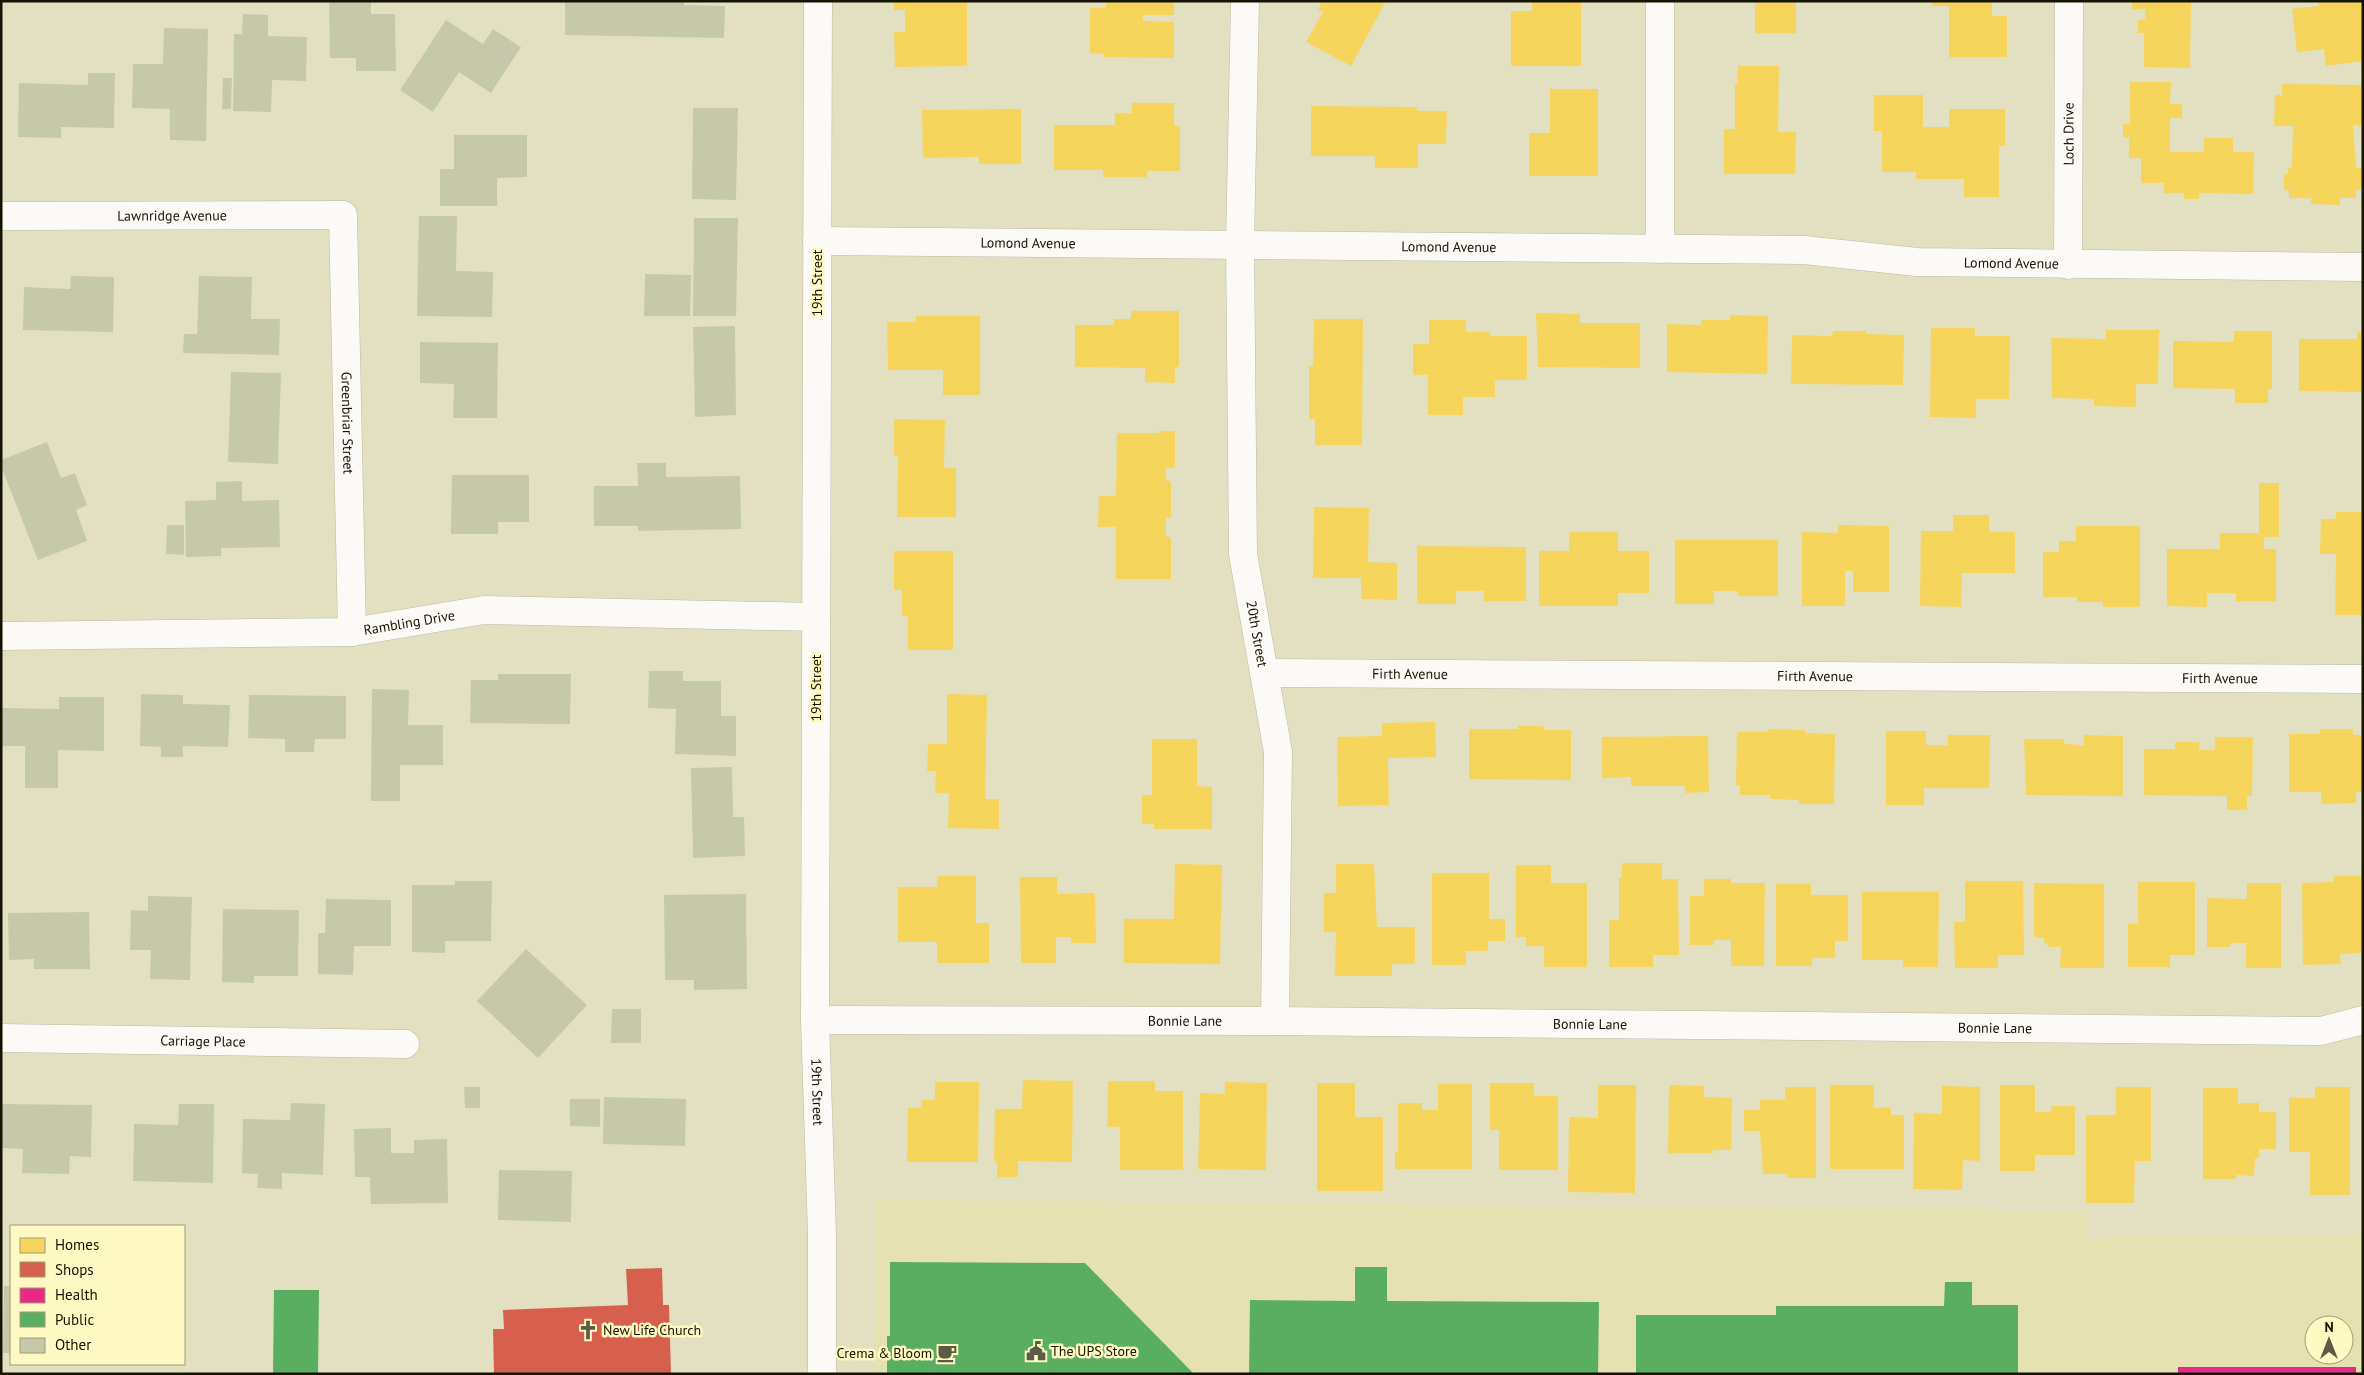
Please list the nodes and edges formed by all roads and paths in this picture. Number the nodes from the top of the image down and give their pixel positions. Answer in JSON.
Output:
{"nodes":[{"id":1,"x":818,"y":1,"type":"edge"},
{"id":2,"x":1245,"y":1,"type":"edge"},
{"id":3,"x":1660,"y":1,"type":"edge"},
{"id":4,"x":2069,"y":1,"type":"edge"},
{"id":5,"x":343,"y":215,"type":"joint"},
{"id":6,"x":1,"y":216,"type":"edge"},
{"id":7,"x":817,"y":241,"type":"junction"},
{"id":8,"x":1240,"y":244,"type":"junction"},
{"id":9,"x":1660,"y":249,"type":"junction"},
{"id":10,"x":2068,"y":265,"type":"junction"},
{"id":11,"x":2363,"y":267,"type":"edge"},
{"id":12,"x":816,"y":617,"type":"junction"},
{"id":13,"x":352,"y":632,"type":"junction"},
{"id":14,"x":1,"y":636,"type":"edge"},
{"id":15,"x":1266,"y":673,"type":"junction"},
{"id":16,"x":2363,"y":679,"type":"edge"},
{"id":17,"x":815,"y":1020,"type":"junction"},
{"id":18,"x":2363,"y":1020,"type":"edge"},
{"id":19,"x":1276,"y":1021,"type":"junction"},
{"id":20,"x":1,"y":1038,"type":"edge"},
{"id":21,"x":405,"y":1044,"type":"dead end"},
{"id":22,"x":822,"y":1374,"type":"edge"}],
"edges":[{"from":1,"to":7,"type":"street","name":"19th Street"},
{"from":2,"to":8,"type":"street"},
{"from":3,"to":9,"type":"street"},
{"from":4,"to":10,"type":"street","name":"Loch Drive"},
{"from":5,"to":6,"type":"street","name":"Lawnridge Avenue"},
{"from":5,"to":13,"type":"street","name":"Greenbriar Street"},
{"from":7,"to":8,"type":"street","name":"Lomond Avenue"},
{"from":7,"to":12,"type":"street","name":"19th Street"},
{"from":8,"to":9,"type":"street","name":"Lomond Avenue"},
{"from":8,"to":15,"type":"street","name":"20th Street"},
{"from":9,"to":10,"type":"street","name":"Lomond Avenue"},
{"from":10,"to":11,"type":"street","name":"Lomond Avenue"},
{"from":12,"to":13,"type":"street","name":"Rambling Drive"},
{"from":12,"to":17,"type":"street","name":"19th Street"},
{"from":13,"to":14,"type":"street","name":"Rambling Drive"},
{"from":15,"to":16,"type":"street","name":"Firth Avenue"},
{"from":15,"to":19,"type":"street","name":"20th Street"},
{"from":17,"to":19,"type":"street","name":"Bonnie Lane"},
{"from":17,"to":22,"type":"street","name":"19th Street"},
{"from":18,"to":19,"type":"street","name":"Bonnie Lane"},
{"from":20,"to":21,"type":"street","name":"Carriage Place"}]}
